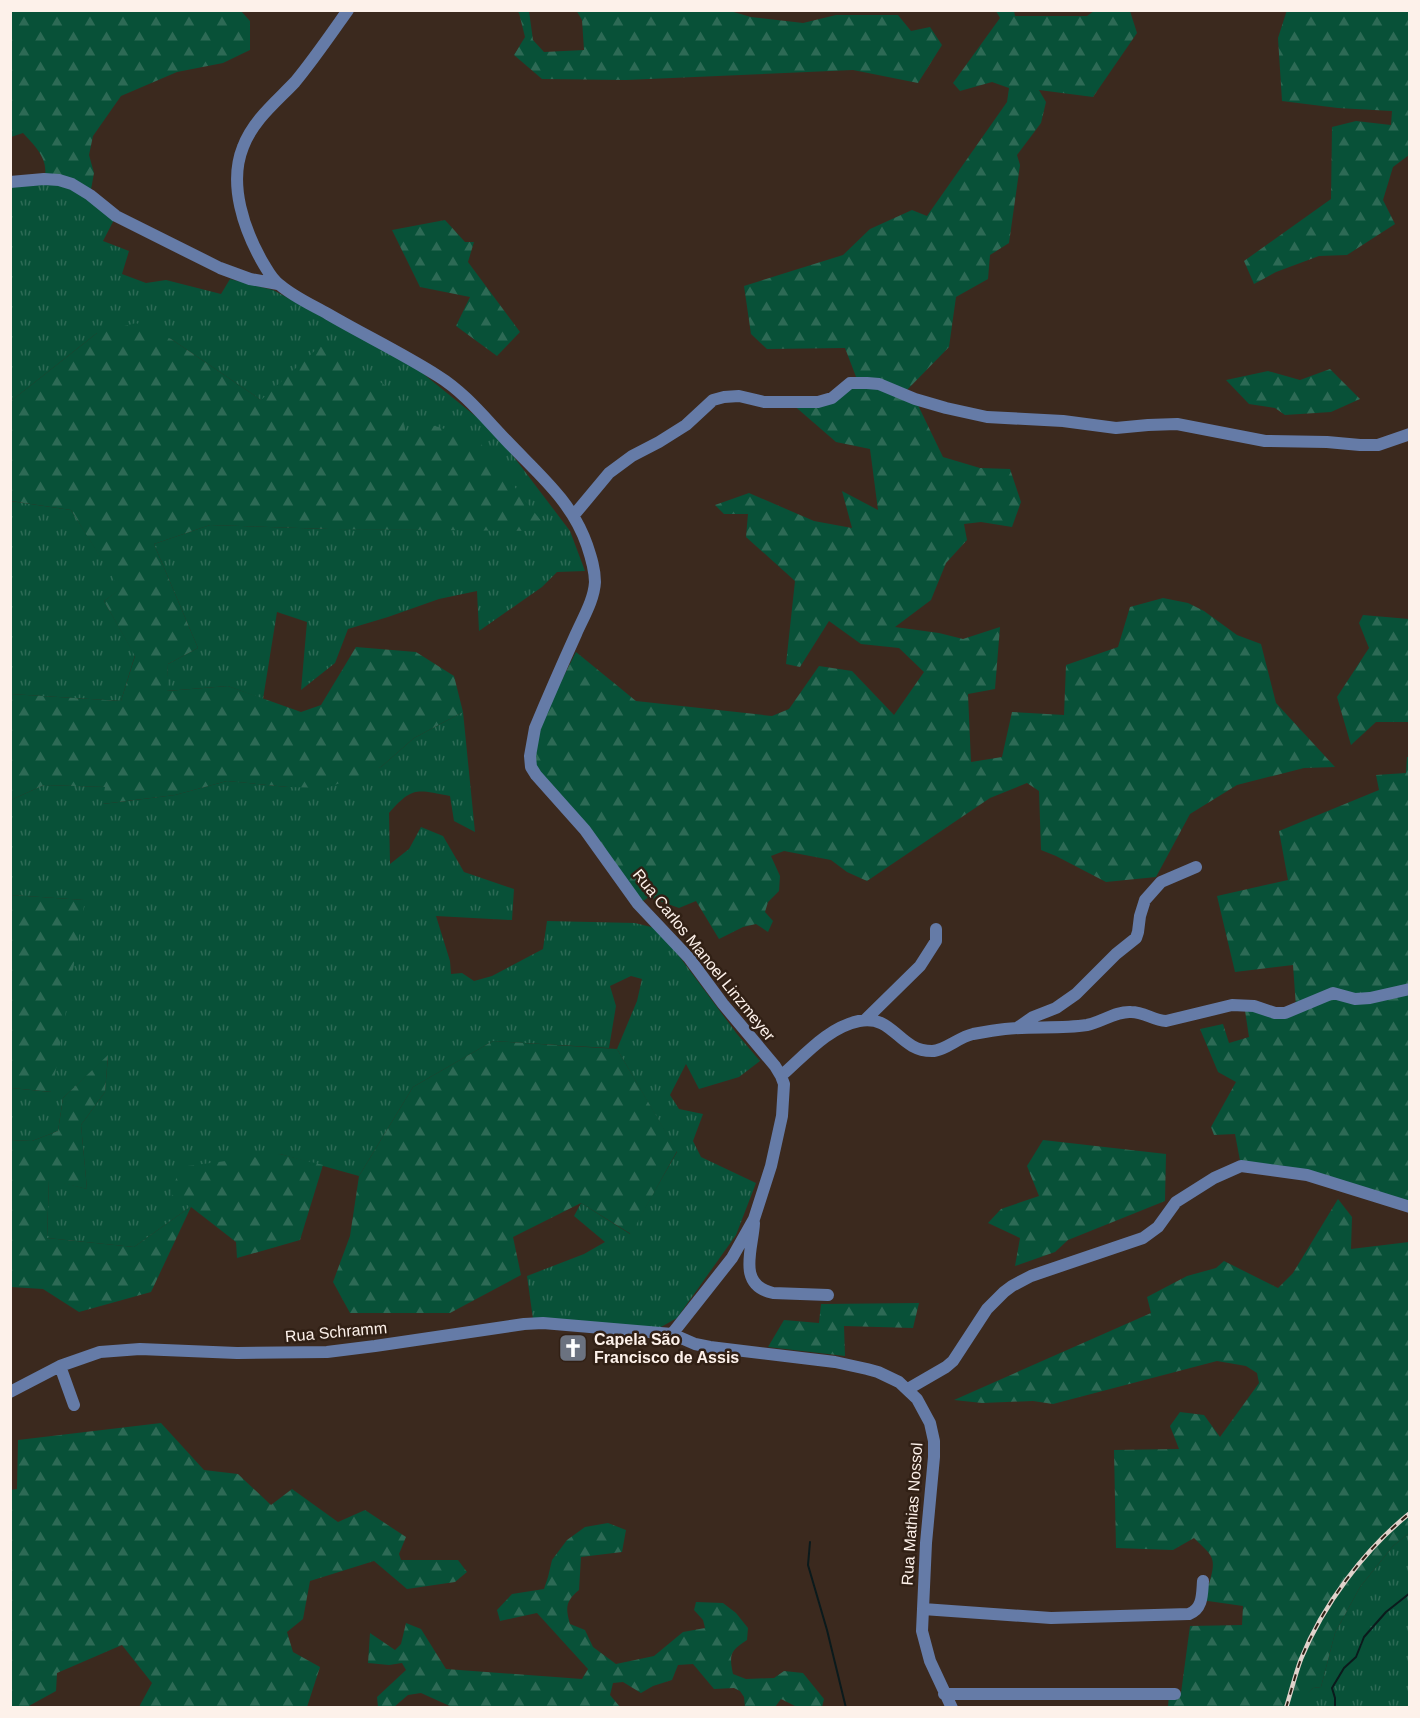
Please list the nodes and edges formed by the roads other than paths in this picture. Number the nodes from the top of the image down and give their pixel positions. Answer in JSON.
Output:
{"nodes":[{"id":1,"x":348,"y":10,"type":"edge"},
{"id":2,"x":10,"y":182,"type":"edge"},
{"id":3,"x":278,"y":284,"type":"junction"},
{"id":4,"x":1410,"y":434,"type":"edge"},
{"id":5,"x":574,"y":514,"type":"junction"},
{"id":6,"x":1196,"y":867,"type":"dead end"},
{"id":7,"x":936,"y":929,"type":"dead end"},
{"id":8,"x":1410,"y":990,"type":"edge"},
{"id":9,"x":865,"y":1020,"type":"junction"},
{"id":10,"x":1016,"y":1029,"type":"junction"},
{"id":11,"x":781,"y":1076,"type":"junction"},
{"id":12,"x":1410,"y":1207,"type":"edge"},
{"id":13,"x":754,"y":1219,"type":"junction"},
{"id":14,"x":828,"y":1295,"type":"dead end"},
{"id":15,"x":672,"y":1334,"type":"junction"},
{"id":16,"x":60,"y":1366,"type":"junction"},
{"id":17,"x":908,"y":1389,"type":"junction"},
{"id":18,"x":10,"y":1392,"type":"edge"},
{"id":19,"x":74,"y":1405,"type":"dead end"},
{"id":20,"x":1203,"y":1581,"type":"dead end"},
{"id":21,"x":923,"y":1609,"type":"junction"},
{"id":22,"x":945,"y":1694,"type":"junction"},
{"id":23,"x":1175,"y":1694,"type":"dead end"},
{"id":24,"x":952,"y":1707,"type":"edge"}],
"edges":[{"from":1,"to":3,"type":"street","name":"Rua Carlos Manoel Linzmeyer"},
{"from":2,"to":3,"type":"street"},
{"from":3,"to":5,"type":"street","name":"Rua Carlos Manoel Linzmeyer"},
{"from":4,"to":5,"type":"street"},
{"from":5,"to":11,"type":"street","name":"Rua Carlos Manoel Linzmeyer"},
{"from":6,"to":10,"type":"street"},
{"from":7,"to":9,"type":"street"},
{"from":8,"to":10,"type":"street"},
{"from":9,"to":10,"type":"street"},
{"from":9,"to":11,"type":"street"},
{"from":11,"to":13,"type":"street"},
{"from":12,"to":17,"type":"street"},
{"from":13,"to":14,"type":"street"},
{"from":13,"to":15,"type":"street"},
{"from":15,"to":16,"type":"street","name":"Rua Schramm"},
{"from":15,"to":17,"type":"street","name":"Rua Mathias Nossol"},
{"from":16,"to":18,"type":"street","name":"Rua Schramm"},
{"from":16,"to":19,"type":"street"},
{"from":17,"to":21,"type":"street","name":"Rua Mathias Nossol"},
{"from":20,"to":21,"type":"street"},
{"from":21,"to":22,"type":"street","name":"Rua Mathias Nossol"},
{"from":22,"to":23,"type":"street"},
{"from":22,"to":24,"type":"street","name":"Rua Mathias Nossol"}]}
